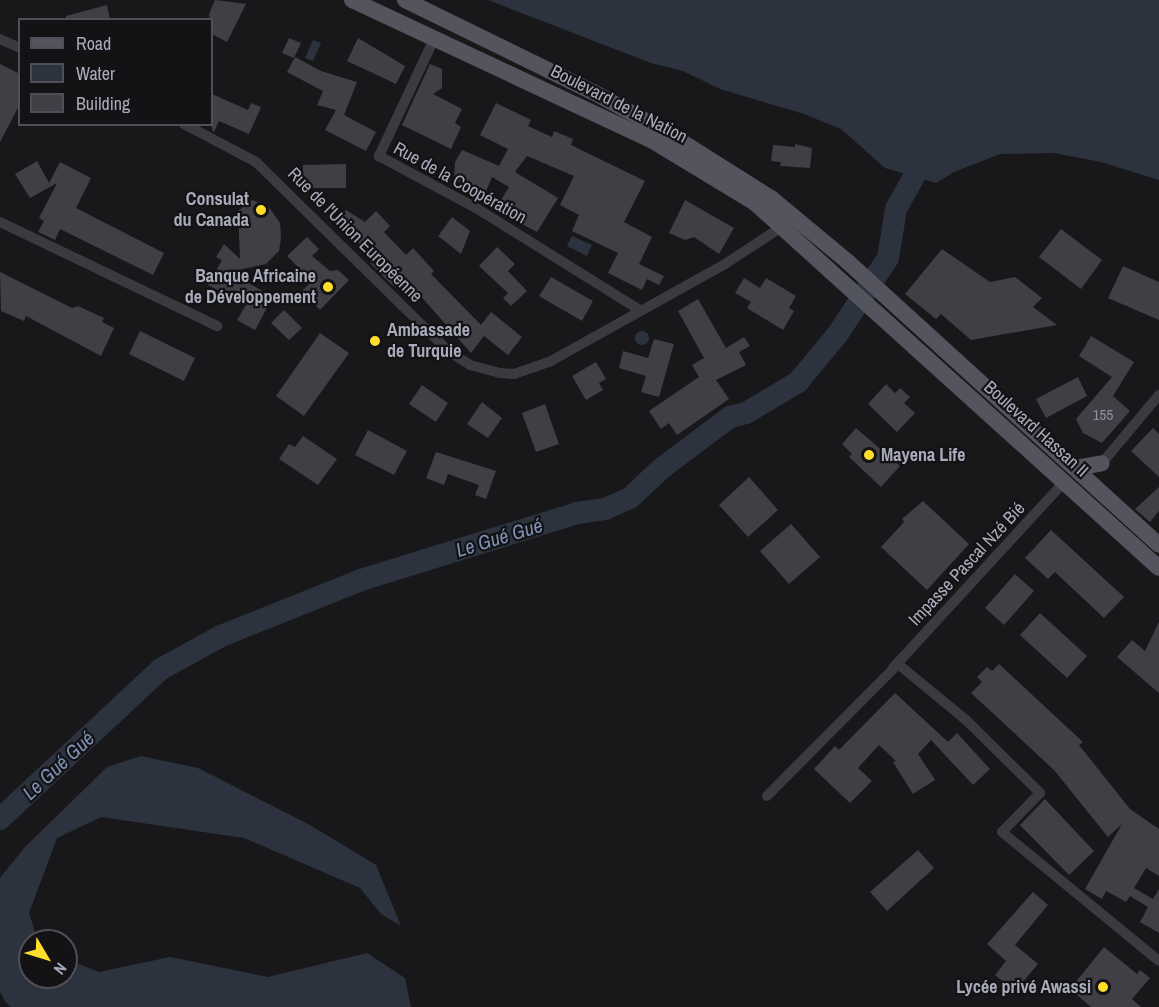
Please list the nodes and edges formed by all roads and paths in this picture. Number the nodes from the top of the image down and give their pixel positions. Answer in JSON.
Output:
{"nodes":[{"id":1,"x":352,"y":0,"type":"edge"},
{"id":2,"x":405,"y":0,"type":"edge"},
{"id":3,"x":435,"y":37,"type":"junction"},
{"id":4,"x":0,"y":39,"type":"edge"},
{"id":5,"x":18,"y":47,"type":"edge"},
{"id":6,"x":188,"y":126,"type":"edge"},
{"id":7,"x":0,"y":222,"type":"edge"},
{"id":8,"x":783,"y":226,"type":"junction"},
{"id":9,"x":844,"y":280,"type":"joint"},
{"id":10,"x":891,"y":301,"type":"joint"},
{"id":11,"x":638,"y":309,"type":"junction"},
{"id":12,"x":217,"y":326,"type":"dead end"},
{"id":13,"x":1159,"y":394,"type":"edge"},
{"id":14,"x":1102,"y":463,"type":"junction"},
{"id":15,"x":1070,"y":475,"type":"junction"},
{"id":16,"x":1098,"y":489,"type":"junction"},
{"id":17,"x":1159,"y":546,"type":"edge"},
{"id":18,"x":1159,"y":568,"type":"edge"},
{"id":19,"x":896,"y":666,"type":"junction"},
{"id":20,"x":768,"y":796,"type":"dead end"},
{"id":21,"x":1159,"y":961,"type":"edge"}],
"edges":[{"from":1,"to":3,"type":"main road","name":"Boulevard de la Nation"},
{"from":2,"to":10,"type":"main road","name":"Boulevard de la Nation"},
{"from":3,"to":8,"type":"main road","name":"Boulevard de la Nation"},
{"from":3,"to":11,"type":"street","name":"Rue de la Coopération"},
{"from":4,"to":5,"type":"street"},
{"from":6,"to":11,"type":"street","name":"Rue de l'Union Européenne"},
{"from":7,"to":12,"type":"street"},
{"from":8,"to":9,"type":"main road","name":"Boulevard de la Nation"},
{"from":8,"to":11,"type":"street","name":"Rue de l'Union Européenne"},
{"from":9,"to":15,"type":"main road","name":"Boulevard Hassan II"},
{"from":10,"to":15,"type":"main road","name":"Boulevard Hassan II"},
{"from":13,"to":14,"type":"street"},
{"from":14,"to":15,"type":"main road"},
{"from":14,"to":16,"type":"main road"},
{"from":15,"to":16,"type":"main road","name":"Boulevard Hassan II"},
{"from":15,"to":18,"type":"main road","name":"Boulevard Hassan II"},
{"from":15,"to":19,"type":"street","name":"Impasse Pascal Nzé Bié"},
{"from":16,"to":17,"type":"main road","name":"Boulevard Hassan II"},
{"from":19,"to":20,"type":"street","name":"Impasse Pascal Nzé Bié"},
{"from":19,"to":21,"type":"street"}]}
